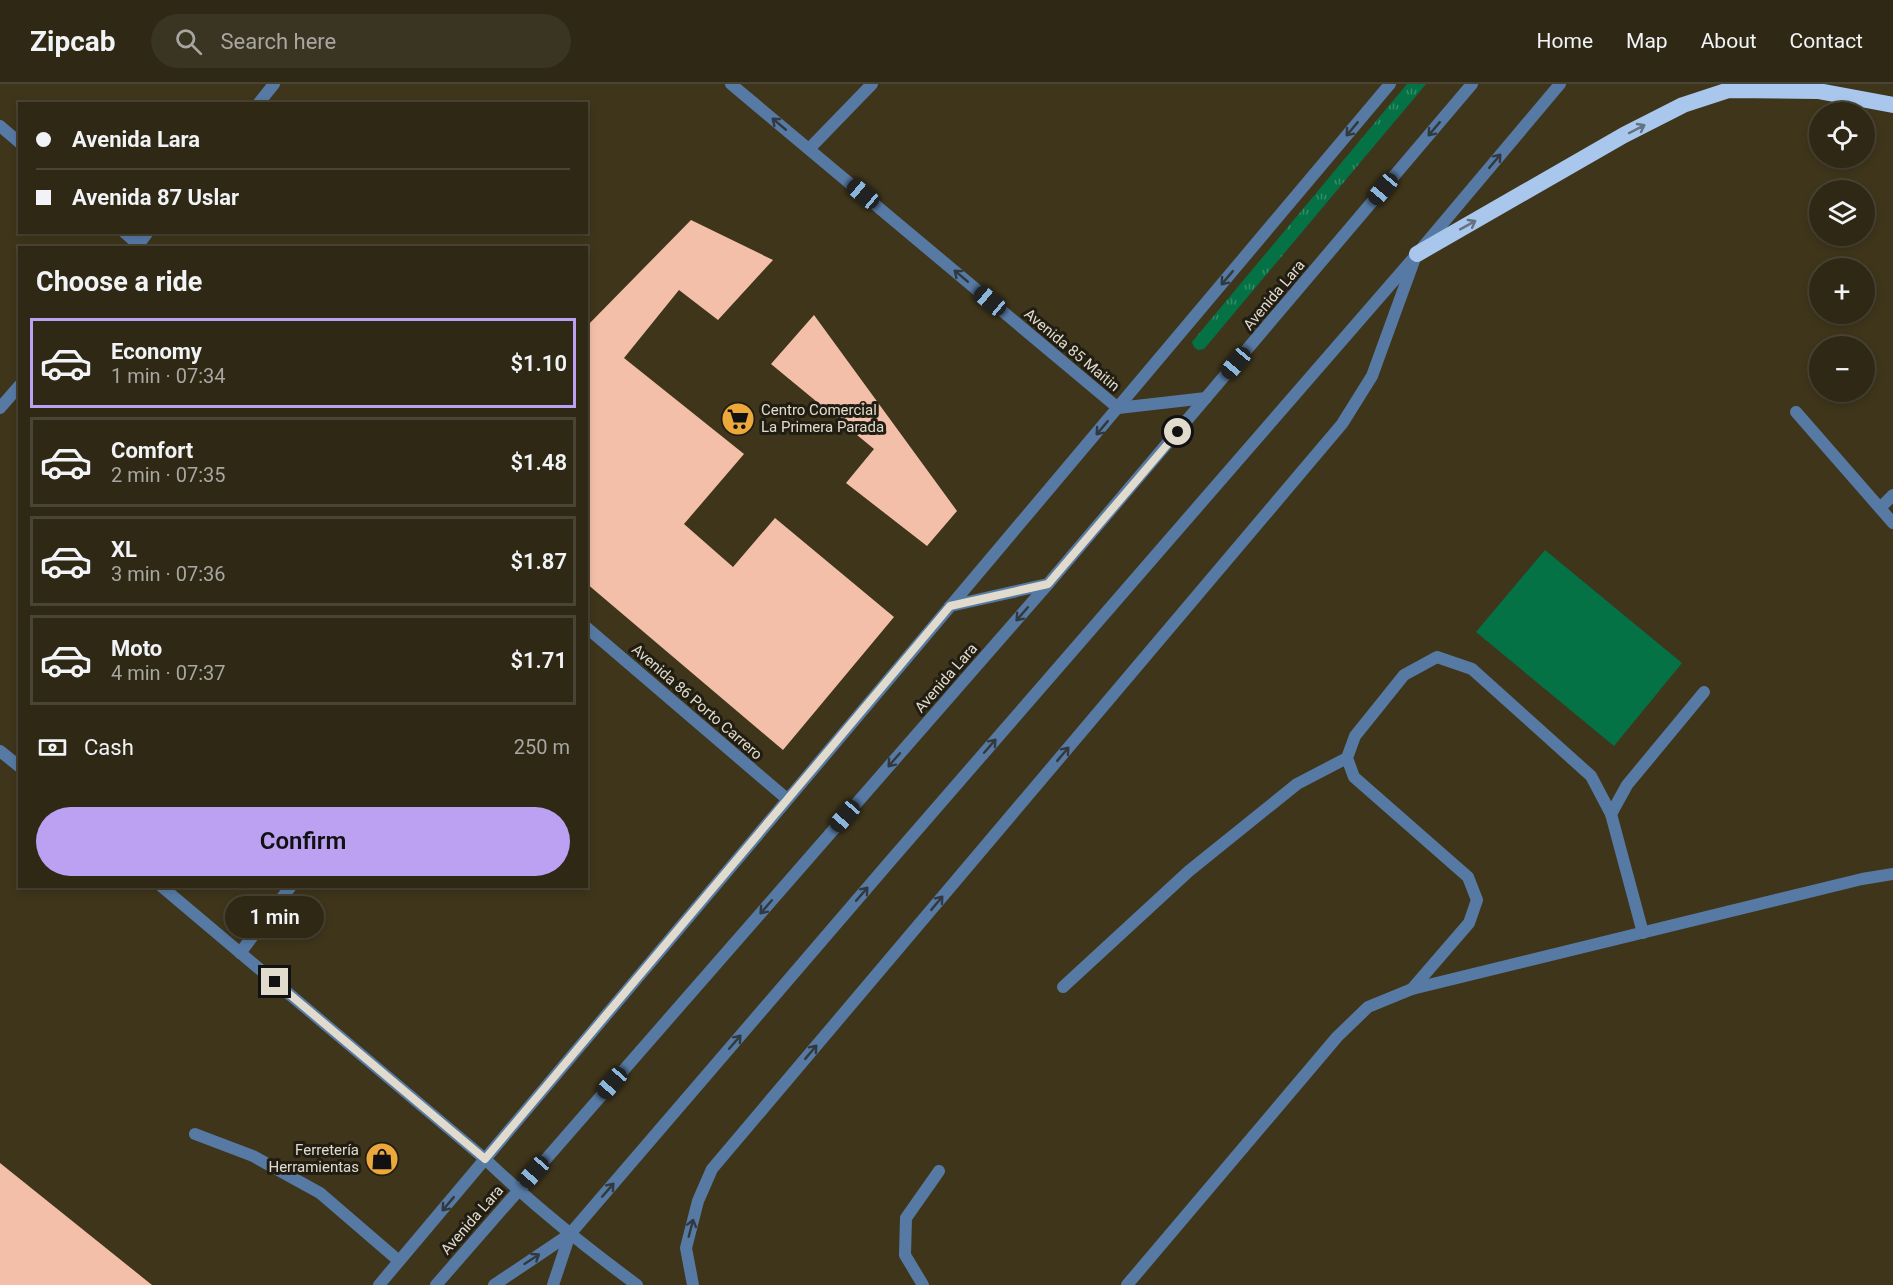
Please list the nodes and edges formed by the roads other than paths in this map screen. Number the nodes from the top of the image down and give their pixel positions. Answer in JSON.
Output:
{"nodes":[{"id":1,"x":274,"y":84,"type":"edge"},
{"id":2,"x":731,"y":84,"type":"edge"},
{"id":3,"x":872,"y":84,"type":"edge"},
{"id":4,"x":1390,"y":84,"type":"edge"},
{"id":5,"x":1472,"y":84,"type":"edge"},
{"id":6,"x":1560,"y":84,"type":"edge"},
{"id":7,"x":260,"y":102,"type":"edge"},
{"id":8,"x":1893,"y":105,"type":"edge"},
{"id":9,"x":0,"y":126,"type":"edge"},
{"id":10,"x":18,"y":141,"type":"edge"},
{"id":11,"x":809,"y":149,"type":"junction"},
{"id":12,"x":126,"y":234,"type":"edge"},
{"id":13,"x":138,"y":246,"type":"edge"},
{"id":14,"x":1416,"y":254,"type":"junction"},
{"id":15,"x":18,"y":387,"type":"edge"},
{"id":16,"x":1206,"y":398,"type":"junction"},
{"id":17,"x":0,"y":408,"type":"edge"},
{"id":18,"x":1118,"y":408,"type":"junction"},
{"id":19,"x":1796,"y":412,"type":"dead end"},
{"id":20,"x":1893,"y":495,"type":"edge"},
{"id":21,"x":1880,"y":508,"type":"junction"},
{"id":22,"x":1893,"y":523,"type":"edge"},
{"id":23,"x":1048,"y":584,"type":"junction"},
{"id":24,"x":950,"y":606,"type":"junction"},
{"id":25,"x":588,"y":629,"type":"edge"},
{"id":26,"x":1704,"y":692,"type":"dead end"},
{"id":27,"x":0,"y":751,"type":"edge"},
{"id":28,"x":1347,"y":758,"type":"junction"},
{"id":29,"x":18,"y":765,"type":"edge"},
{"id":30,"x":787,"y":799,"type":"junction"},
{"id":31,"x":1611,"y":814,"type":"junction"},
{"id":32,"x":1893,"y":874,"type":"edge"},
{"id":33,"x":163,"y":888,"type":"edge"},
{"id":34,"x":289,"y":888,"type":"edge"},
{"id":35,"x":1642,"y":933,"type":"junction"},
{"id":36,"x":240,"y":953,"type":"junction"},
{"id":37,"x":1063,"y":987,"type":"dead end"},
{"id":38,"x":1412,"y":989,"type":"junction"},
{"id":39,"x":195,"y":1134,"type":"dead end"},
{"id":40,"x":485,"y":1159,"type":"junction"},
{"id":41,"x":939,"y":1172,"type":"dead end"},
{"id":42,"x":518,"y":1190,"type":"junction"},
{"id":43,"x":570,"y":1234,"type":"junction"},
{"id":44,"x":399,"y":1261,"type":"junction"},
{"id":45,"x":379,"y":1285,"type":"edge"},
{"id":46,"x":436,"y":1285,"type":"edge"},
{"id":47,"x":494,"y":1285,"type":"edge"},
{"id":48,"x":553,"y":1285,"type":"edge"},
{"id":49,"x":637,"y":1285,"type":"edge"},
{"id":50,"x":693,"y":1285,"type":"edge"},
{"id":51,"x":922,"y":1285,"type":"edge"},
{"id":52,"x":1127,"y":1285,"type":"edge"}],
"edges":[{"from":1,"to":7,"type":"street"},
{"from":11,"to":2,"type":"street","name":"Avenida 85 Maitin","one_way":true},
{"from":3,"to":11,"type":"street"},
{"from":4,"to":18,"type":"street","name":"Avenida Lara","one_way":true},
{"from":5,"to":16,"type":"street","name":"Avenida Lara","one_way":true},
{"from":14,"to":6,"type":"street","one_way":true},
{"from":14,"to":8,"type":"highway","one_way":true},
{"from":9,"to":10,"type":"street"},
{"from":18,"to":11,"type":"street","name":"Avenida 85 Maitin","one_way":true},
{"from":12,"to":13,"type":"street"},
{"from":43,"to":14,"type":"street","one_way":true},
{"from":50,"to":14,"type":"street","one_way":true},
{"from":15,"to":17,"type":"street"},
{"from":16,"to":18,"type":"street"},
{"from":16,"to":23,"type":"street","name":"Avenida Lara"},
{"from":18,"to":24,"type":"street","name":"Avenida Lara","one_way":true},
{"from":19,"to":21,"type":"street"},
{"from":20,"to":21,"type":"street"},
{"from":21,"to":22,"type":"street"},
{"from":23,"to":24,"type":"street"},
{"from":23,"to":42,"type":"street","name":"Avenida Lara","one_way":true},
{"from":24,"to":30,"type":"street","name":"Avenida Lara"},
{"from":25,"to":30,"type":"street","name":"Avenida 86 Porto Carrero"},
{"from":26,"to":31,"type":"street"},
{"from":27,"to":29,"type":"street"},
{"from":28,"to":31,"type":"street"},
{"from":28,"to":37,"type":"street"},
{"from":28,"to":38,"type":"street"},
{"from":30,"to":40,"type":"street","name":"Avenida Lara"},
{"from":31,"to":35,"type":"street"},
{"from":32,"to":35,"type":"street"},
{"from":33,"to":36,"type":"street"},
{"from":34,"to":36,"type":"street"},
{"from":35,"to":38,"type":"street"},
{"from":36,"to":40,"type":"street"},
{"from":38,"to":52,"type":"street"},
{"from":39,"to":44,"type":"street"},
{"from":40,"to":42,"type":"street"},
{"from":40,"to":44,"type":"street","name":"Avenida Lara","one_way":true},
{"from":41,"to":51,"type":"street"},
{"from":42,"to":43,"type":"street"},
{"from":42,"to":46,"type":"street","name":"Avenida Lara"},
{"from":47,"to":43,"type":"street","one_way":true},
{"from":43,"to":48,"type":"street"},
{"from":43,"to":49,"type":"street"},
{"from":44,"to":45,"type":"street","name":"Avenida Lara"}]}
